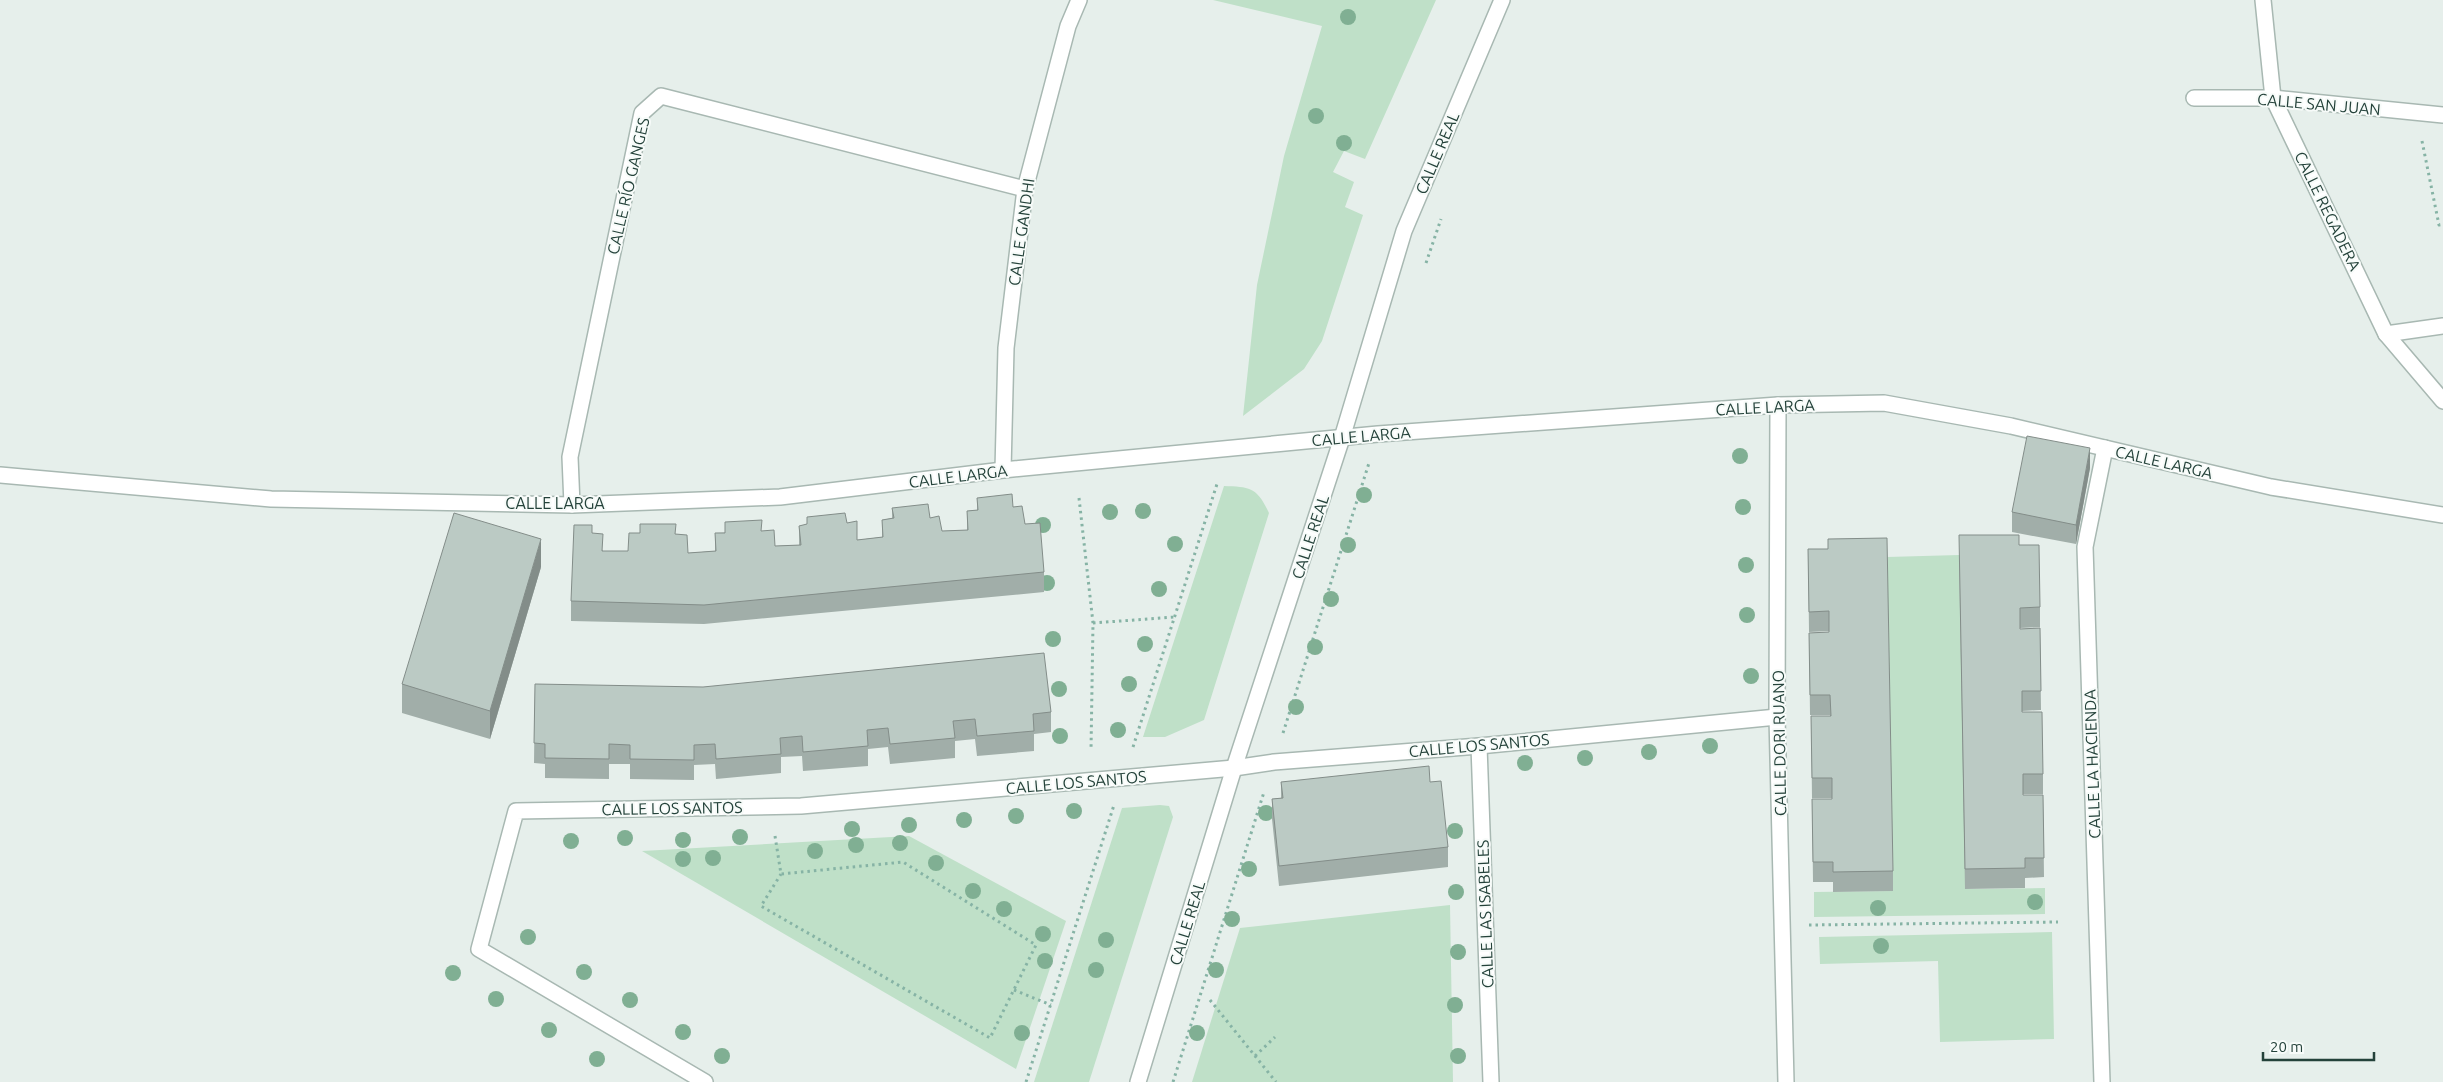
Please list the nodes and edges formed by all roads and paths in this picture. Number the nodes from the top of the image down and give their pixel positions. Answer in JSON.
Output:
{"nodes":[{"id":1,"x":1079,"y":0,"type":"edge"},
{"id":2,"x":1502,"y":0,"type":"edge"},
{"id":3,"x":2263,"y":0,"type":"edge"},
{"id":4,"x":2194,"y":98,"type":"dead end"},
{"id":5,"x":2273,"y":98,"type":"junction"},
{"id":6,"x":2416,"y":112,"type":"junction"},
{"id":7,"x":2443,"y":115,"type":"edge"},
{"id":8,"x":1025,"y":189,"type":"junction"},
{"id":9,"x":1445,"y":210,"type":"dead end"},
{"id":10,"x":2443,"y":224,"type":"edge"},
{"id":11,"x":1425,"y":265,"type":"dead end"},
{"id":12,"x":2443,"y":326,"type":"edge"},
{"id":13,"x":2386,"y":334,"type":"junction"},
{"id":14,"x":2443,"y":401,"type":"edge"},
{"id":15,"x":1778,"y":405,"type":"junction"},
{"id":16,"x":1378,"y":434,"type":"junction"},
{"id":17,"x":1342,"y":438,"type":"junction"},
{"id":18,"x":2105,"y":448,"type":"junction"},
{"id":19,"x":1003,"y":470,"type":"junction"},
{"id":20,"x":0,"y":475,"type":"edge"},
{"id":21,"x":1218,"y":484,"type":"dead end"},
{"id":22,"x":1079,"y":498,"type":"dead end"},
{"id":23,"x":572,"y":505,"type":"junction"},
{"id":24,"x":2443,"y":515,"type":"edge"},
{"id":25,"x":1174,"y":617,"type":"junction"},
{"id":26,"x":1093,"y":623,"type":"junction"},
{"id":27,"x":1777,"y":717,"type":"junction"},
{"id":28,"x":1133,"y":746,"type":"dead end"},
{"id":29,"x":1479,"y":746,"type":"junction"},
{"id":30,"x":1091,"y":750,"type":"dead end"},
{"id":31,"x":1274,"y":762,"type":"junction"},
{"id":32,"x":1234,"y":768,"type":"junction"},
{"id":33,"x":1115,"y":802,"type":"dead end"},
{"id":34,"x":775,"y":836,"type":"dead end"},
{"id":35,"x":780,"y":874,"type":"junction"},
{"id":36,"x":2058,"y":922,"type":"dead end"},
{"id":37,"x":1812,"y":925,"type":"dead end"},
{"id":38,"x":1014,"y":990,"type":"junction"},
{"id":39,"x":1210,"y":1000,"type":"dead end"},
{"id":40,"x":1050,"y":1005,"type":"junction"},
{"id":41,"x":1275,"y":1037,"type":"dead end"},
{"id":42,"x":1254,"y":1056,"type":"junction"},
{"id":43,"x":705,"y":1082,"type":"edge"},
{"id":44,"x":1026,"y":1082,"type":"edge"},
{"id":45,"x":1138,"y":1082,"type":"edge"},
{"id":46,"x":1173,"y":1082,"type":"edge"},
{"id":47,"x":1276,"y":1082,"type":"edge"},
{"id":48,"x":1491,"y":1082,"type":"edge"},
{"id":49,"x":1786,"y":1082,"type":"edge"},
{"id":50,"x":2102,"y":1082,"type":"edge"}],
"edges":[{"from":1,"to":8,"type":"street","name":"CALLE GANDHI"},
{"from":2,"to":17,"type":"street","name":"CALLE REAL"},
{"from":3,"to":5,"type":"street","name":"CALLE REGADERA"},
{"from":4,"to":5,"type":"street","name":"CALLE SAN JUAN"},
{"from":5,"to":6,"type":"street","name":"CALLE SAN JUAN"},
{"from":5,"to":13,"type":"street","name":"CALLE REGADERA"},
{"from":6,"to":7,"type":"street","name":"CALLE SAN JUAN"},
{"from":6,"to":10,"type":"path"},
{"from":8,"to":19,"type":"street","name":"CALLE GANDHI"},
{"from":8,"to":23,"type":"street","name":"CALLE RÍO GANGES"},
{"from":9,"to":11,"type":"path"},
{"from":12,"to":13,"type":"street"},
{"from":13,"to":14,"type":"street","name":"CALLE REGADERA"},
{"from":15,"to":16,"type":"street","name":"CALLE LARGA"},
{"from":15,"to":18,"type":"street","name":"CALLE LARGA"},
{"from":15,"to":27,"type":"street","name":"CALLE DORI RUANO"},
{"from":16,"to":17,"type":"street","name":"CALLE LARGA"},
{"from":16,"to":31,"type":"path"},
{"from":17,"to":19,"type":"street","name":"CALLE LARGA"},
{"from":17,"to":32,"type":"street","name":"CALLE REAL"},
{"from":18,"to":24,"type":"street","name":"CALLE LARGA"},
{"from":18,"to":50,"type":"street","name":"CALLE LA HACIENDA"},
{"from":19,"to":23,"type":"street","name":"CALLE LARGA"},
{"from":20,"to":23,"type":"street","name":"CALLE LARGA"},
{"from":21,"to":25,"type":"path"},
{"from":22,"to":26,"type":"path"},
{"from":25,"to":26,"type":"path"},
{"from":25,"to":28,"type":"path"},
{"from":26,"to":30,"type":"path"},
{"from":27,"to":29,"type":"street","name":"CALLE LOS SANTOS"},
{"from":27,"to":49,"type":"street","name":"CALLE DORI RUANO"},
{"from":29,"to":31,"type":"street","name":"CALLE LOS SANTOS"},
{"from":29,"to":48,"type":"street","name":"CALLE LAS ISABELES"},
{"from":31,"to":32,"type":"street","name":"CALLE LOS SANTOS"},
{"from":31,"to":46,"type":"path"},
{"from":32,"to":43,"type":"street","name":"CALLE LOS SANTOS"},
{"from":32,"to":45,"type":"street","name":"CALLE REAL"},
{"from":33,"to":40,"type":"path"},
{"from":34,"to":35,"type":"path"},
{"from":35,"to":38,"type":"path"},
{"from":35,"to":38,"type":"path"},
{"from":36,"to":37,"type":"path"},
{"from":38,"to":40,"type":"path"},
{"from":39,"to":42,"type":"path"},
{"from":40,"to":44,"type":"path"},
{"from":41,"to":42,"type":"path"},
{"from":42,"to":47,"type":"path"}]}
